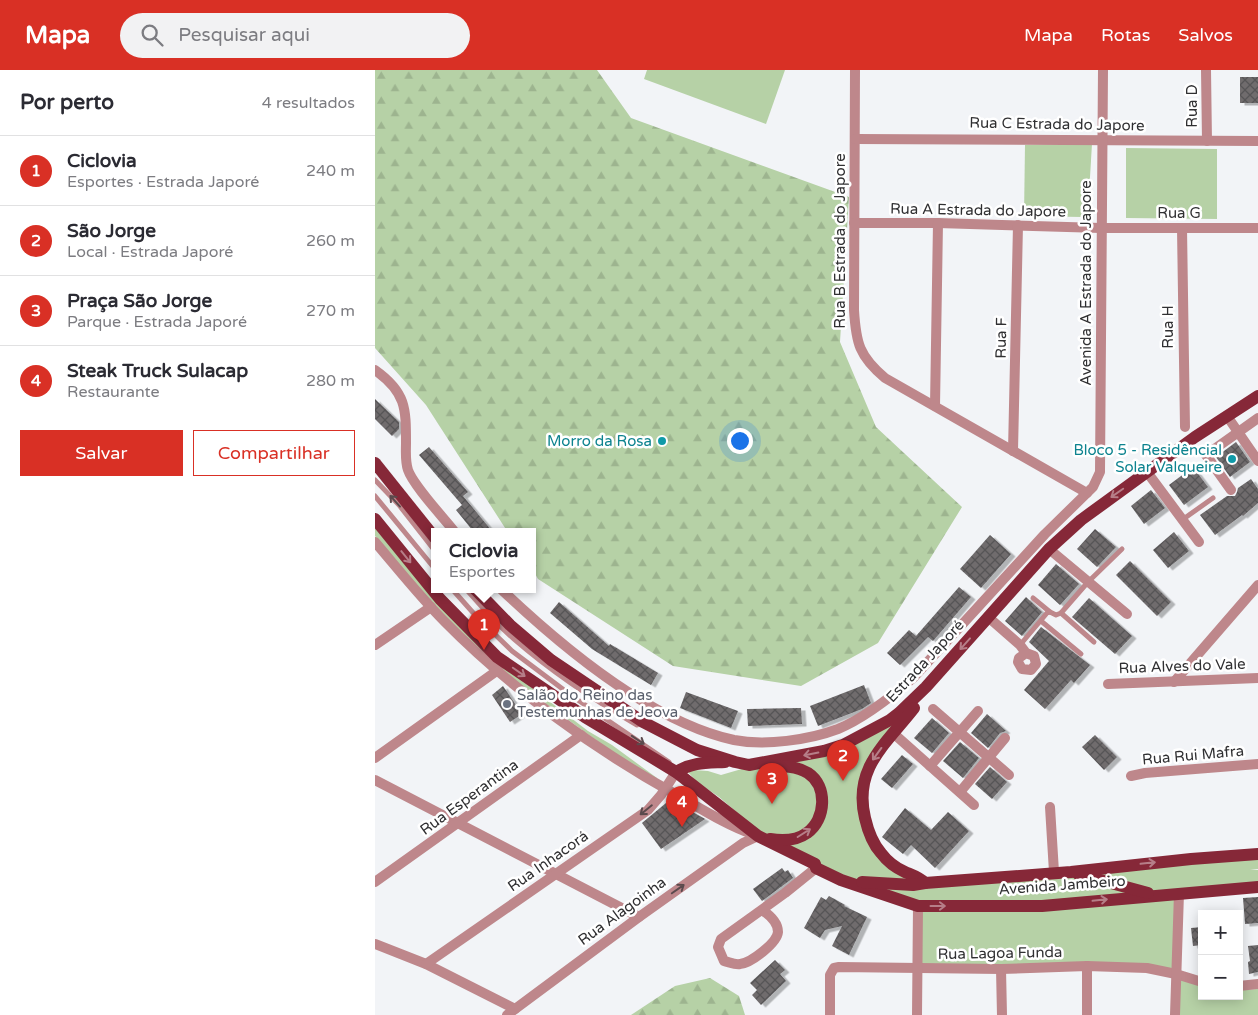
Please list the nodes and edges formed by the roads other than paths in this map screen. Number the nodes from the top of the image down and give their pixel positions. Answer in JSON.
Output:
{"nodes":[{"id":1,"x":855,"y":70,"type":"edge"},
{"id":2,"x":1103,"y":70,"type":"edge"},
{"id":3,"x":1206,"y":70,"type":"edge"},
{"id":4,"x":855,"y":139,"type":"junction"},
{"id":5,"x":1102,"y":140,"type":"junction"},
{"id":6,"x":1207,"y":141,"type":"junction"},
{"id":7,"x":1258,"y":141,"type":"edge"},
{"id":8,"x":854,"y":223,"type":"junction"},
{"id":9,"x":938,"y":223,"type":"junction"},
{"id":10,"x":1018,"y":226,"type":"junction"},
{"id":11,"x":1101,"y":228,"type":"junction"},
{"id":12,"x":1182,"y":228,"type":"junction"},
{"id":13,"x":1258,"y":228,"type":"edge"},
{"id":14,"x":375,"y":370,"type":"edge"},
{"id":15,"x":1258,"y":396,"type":"edge"},
{"id":16,"x":935,"y":406,"type":"junction"},
{"id":17,"x":1227,"y":416,"type":"junction"},
{"id":18,"x":1258,"y":418,"type":"edge"},
{"id":19,"x":1185,"y":426,"type":"dead end"},
{"id":20,"x":1238,"y":432,"type":"junction"},
{"id":21,"x":1013,"y":451,"type":"junction"},
{"id":22,"x":1258,"y":461,"type":"edge"},
{"id":23,"x":375,"y":464,"type":"edge"},
{"id":24,"x":1147,"y":472,"type":"junction"},
{"id":25,"x":375,"y":480,"type":"edge"},
{"id":26,"x":1231,"y":490,"type":"dead end"},
{"id":27,"x":1087,"y":493,"type":"junction"},
{"id":28,"x":375,"y":496,"type":"edge"},
{"id":29,"x":1213,"y":498,"type":"dead end"},
{"id":30,"x":375,"y":519,"type":"edge"},
{"id":31,"x":1182,"y":520,"type":"junction"},
{"id":32,"x":452,"y":528,"type":"edge"},
{"id":33,"x":431,"y":533,"type":"edge"},
{"id":34,"x":375,"y":542,"type":"edge"},
{"id":35,"x":1199,"y":542,"type":"dead end"},
{"id":36,"x":431,"y":546,"type":"edge"},
{"id":37,"x":1049,"y":549,"type":"junction"},
{"id":38,"x":1122,"y":549,"type":"dead end"},
{"id":39,"x":431,"y":564,"type":"edge"},
{"id":40,"x":1088,"y":582,"type":"junction"},
{"id":41,"x":1258,"y":585,"type":"edge"},
{"id":42,"x":431,"y":588,"type":"edge"},
{"id":43,"x":435,"y":593,"type":"edge"},
{"id":44,"x":456,"y":593,"type":"edge"},
{"id":45,"x":470,"y":593,"type":"edge"},
{"id":46,"x":479,"y":593,"type":"edge"},
{"id":47,"x":505,"y":593,"type":"edge"},
{"id":48,"x":1033,"y":598,"type":"dead end"},
{"id":49,"x":431,"y":607,"type":"junction"},
{"id":50,"x":1050,"y":612,"type":"junction"},
{"id":51,"x":1061,"y":613,"type":"junction"},
{"id":52,"x":1127,"y":614,"type":"dead end"},
{"id":53,"x":988,"y":617,"type":"junction"},
{"id":54,"x":1041,"y":621,"type":"junction"},
{"id":55,"x":1094,"y":642,"type":"dead end"},
{"id":56,"x":375,"y":646,"type":"edge"},
{"id":57,"x":1023,"y":649,"type":"joint"},
{"id":58,"x":1081,"y":654,"type":"dead end"},
{"id":59,"x":498,"y":670,"type":"junction"},
{"id":60,"x":1258,"y":678,"type":"edge"},
{"id":61,"x":1174,"y":682,"type":"junction"},
{"id":62,"x":1107,"y":684,"type":"dead end"},
{"id":63,"x":927,"y":686,"type":"junction"},
{"id":64,"x":933,"y":709,"type":"dead end"},
{"id":65,"x":977,"y":711,"type":"dead end"},
{"id":66,"x":893,"y":733,"type":"junction"},
{"id":67,"x":959,"y":733,"type":"junction"},
{"id":68,"x":581,"y":735,"type":"junction"},
{"id":69,"x":1005,"y":738,"type":"dead end"},
{"id":70,"x":989,"y":756,"type":"junction"},
{"id":71,"x":375,"y":758,"type":"edge"},
{"id":72,"x":735,"y":762,"type":"junction"},
{"id":73,"x":749,"y":764,"type":"junction"},
{"id":74,"x":1258,"y":764,"type":"edge"},
{"id":75,"x":930,"y":766,"type":"junction"},
{"id":76,"x":675,"y":772,"type":"junction"},
{"id":77,"x":1009,"y":775,"type":"dead end"},
{"id":78,"x":1131,"y":776,"type":"dead end"},
{"id":79,"x":375,"y":780,"type":"edge"},
{"id":80,"x":665,"y":789,"type":"junction"},
{"id":81,"x":960,"y":792,"type":"junction"},
{"id":82,"x":974,"y":805,"type":"dead end"},
{"id":83,"x":1050,"y":807,"type":"dead end"},
{"id":84,"x":458,"y":823,"type":"junction"},
{"id":85,"x":758,"y":836,"type":"junction"},
{"id":86,"x":1258,"y":854,"type":"edge"},
{"id":87,"x":816,"y":868,"type":"junction"},
{"id":88,"x":1053,"y":872,"type":"junction"},
{"id":89,"x":1071,"y":872,"type":"junction"},
{"id":90,"x":557,"y":874,"type":"junction"},
{"id":91,"x":841,"y":880,"type":"junction"},
{"id":92,"x":375,"y":882,"type":"edge"},
{"id":93,"x":925,"y":882,"type":"junction"},
{"id":94,"x":1258,"y":887,"type":"edge"},
{"id":95,"x":1179,"y":893,"type":"junction"},
{"id":96,"x":1155,"y":895,"type":"junction"},
{"id":97,"x":918,"y":906,"type":"junction"},
{"id":98,"x":762,"y":910,"type":"junction"},
{"id":99,"x":639,"y":917,"type":"junction"},
{"id":100,"x":375,"y":944,"type":"edge"},
{"id":101,"x":426,"y":964,"type":"junction"},
{"id":102,"x":1087,"y":966,"type":"junction"},
{"id":103,"x":916,"y":969,"type":"junction"},
{"id":104,"x":1001,"y":969,"type":"junction"},
{"id":105,"x":1176,"y":974,"type":"junction"},
{"id":106,"x":1198,"y":981,"type":"edge"},
{"id":107,"x":1258,"y":984,"type":"edge"},
{"id":108,"x":1243,"y":986,"type":"edge"},
{"id":109,"x":511,"y":1012,"type":"edge"},
{"id":110,"x":830,"y":1015,"type":"edge"},
{"id":111,"x":917,"y":1015,"type":"edge"},
{"id":112,"x":1002,"y":1015,"type":"edge"},
{"id":113,"x":1087,"y":1015,"type":"edge"},
{"id":114,"x":1175,"y":1015,"type":"edge"}],
"edges":[{"from":1,"to":4,"type":"street","name":"Rua B Estrada do Japore"},
{"from":2,"to":5,"type":"street","name":"Avenida A Estrada do Japore"},
{"from":3,"to":6,"type":"street","name":"Rua D"},
{"from":4,"to":5,"type":"street","name":"Rua C Estrada do Japore"},
{"from":4,"to":8,"type":"street","name":"Rua B Estrada do Japore"},
{"from":5,"to":6,"type":"street","name":"Rua C Estrada do Japore"},
{"from":5,"to":11,"type":"street","name":"Avenida A Estrada do Japore"},
{"from":6,"to":7,"type":"street","name":"Rua C Estrada do Japore"},
{"from":8,"to":9,"type":"street","name":"Rua A Estrada do Japore"},
{"from":8,"to":16,"type":"street","name":"Rua B Estrada do Japore"},
{"from":9,"to":10,"type":"street","name":"Rua A Estrada do Japore"},
{"from":9,"to":16,"type":"street"},
{"from":10,"to":11,"type":"street","name":"Rua A Estrada do Japore"},
{"from":10,"to":21,"type":"street","name":"Rua F"},
{"from":11,"to":12,"type":"street","name":"Rua G"},
{"from":11,"to":27,"type":"street","name":"Avenida A Estrada do Japore"},
{"from":12,"to":13,"type":"street","name":"Rua G"},
{"from":12,"to":19,"type":"street","name":"Rua H"},
{"from":14,"to":32,"type":"street"},
{"from":15,"to":17,"type":"main road","name":"Estrada Japoré"},
{"from":16,"to":21,"type":"street","name":"Rua B Estrada do Japore"},
{"from":17,"to":20,"type":"street"},
{"from":17,"to":24,"type":"main road","name":"Estrada Japoré"},
{"from":18,"to":20,"type":"street"},
{"from":20,"to":22,"type":"street"},
{"from":20,"to":26,"type":"street"},
{"from":21,"to":27,"type":"street","name":"Rua B Estrada do Japore"},
{"from":23,"to":33,"type":"main road"},
{"from":24,"to":31,"type":"street"},
{"from":24,"to":37,"type":"main road","name":"Estrada Japoré","one_way":true},
{"from":36,"to":25,"type":"lane","one_way":true},
{"from":27,"to":47,"type":"street","name":"Avenida A Estrada do Japore"},
{"from":28,"to":39,"type":"lane"},
{"from":29,"to":31,"type":"lane"},
{"from":30,"to":42,"type":"main road","one_way":true},
{"from":31,"to":35,"type":"street"},
{"from":34,"to":49,"type":"street"},
{"from":37,"to":40,"type":"street"},
{"from":37,"to":53,"type":"main road","name":"Estrada Japoré"},
{"from":38,"to":40,"type":"lane"},
{"from":40,"to":51,"type":"lane"},
{"from":40,"to":52,"type":"street"},
{"from":41,"to":61,"type":"street"},
{"from":43,"to":76,"type":"main road","one_way":true},
{"from":44,"to":76,"type":"lane","one_way":true},
{"from":45,"to":72,"type":"lane"},
{"from":46,"to":72,"type":"main road","name":"Estrada Japoré"},
{"from":48,"to":50,"type":"lane"},
{"from":49,"to":56,"type":"street"},
{"from":49,"to":59,"type":"street"},
{"from":50,"to":51,"type":"lane"},
{"from":50,"to":54,"type":"lane"},
{"from":51,"to":55,"type":"lane"},
{"from":53,"to":57,"type":"street"},
{"from":53,"to":63,"type":"main road","name":"Estrada Japoré","one_way":true},
{"from":54,"to":57,"type":"lane"},
{"from":54,"to":58,"type":"lane"},
{"from":59,"to":68,"type":"street"},
{"from":59,"to":71,"type":"street"},
{"from":60,"to":61,"type":"street","name":"Rua Alves do Vale"},
{"from":61,"to":62,"type":"street","name":"Rua Alves do Vale"},
{"from":63,"to":66,"type":"main road"},
{"from":63,"to":73,"type":"main road","name":"Estrada Japoré","one_way":true},
{"from":64,"to":67,"type":"street"},
{"from":65,"to":67,"type":"street"},
{"from":66,"to":75,"type":"street"},
{"from":66,"to":93,"type":"main road","one_way":true},
{"from":67,"to":70,"type":"street"},
{"from":67,"to":75,"type":"street"},
{"from":68,"to":80,"type":"street"},
{"from":68,"to":84,"type":"street","name":"Rua Esperantina"},
{"from":69,"to":70,"type":"street"},
{"from":70,"to":77,"type":"street"},
{"from":70,"to":81,"type":"street"},
{"from":72,"to":73,"type":"main road","name":"Estrada Japoré"},
{"from":72,"to":76,"type":"main road"},
{"from":85,"to":73,"type":"main road","one_way":true},
{"from":74,"to":78,"type":"street","name":"Rua Rui Mafra"},
{"from":75,"to":81,"type":"street"},
{"from":76,"to":80,"type":"street","name":"Rua Inhacorá"},
{"from":76,"to":85,"type":"main road"},
{"from":79,"to":84,"type":"street"},
{"from":80,"to":85,"type":"street"},
{"from":80,"to":90,"type":"street","name":"Rua Inhacorá","one_way":true},
{"from":81,"to":82,"type":"street"},
{"from":83,"to":88,"type":"street"},
{"from":84,"to":90,"type":"street"},
{"from":84,"to":92,"type":"street","name":"Rua Esperantina"},
{"from":85,"to":87,"type":"main road"},
{"from":99,"to":85,"type":"street","name":"Rua Alagoinha","one_way":true},
{"from":89,"to":86,"type":"main road","name":"Avenida Jambeiro","one_way":true},
{"from":87,"to":91,"type":"main road"},
{"from":87,"to":98,"type":"street"},
{"from":88,"to":89,"type":"main road","name":"Avenida Jambeiro"},
{"from":88,"to":93,"type":"main road","name":"Avenida Jambeiro"},
{"from":89,"to":96,"type":"main road"},
{"from":90,"to":99,"type":"street"},
{"from":90,"to":101,"type":"street","name":"Rua Inhacorá"},
{"from":91,"to":93,"type":"main road","name":"Avenida Jambeiro"},
{"from":91,"to":97,"type":"main road","name":"Avenida Jambeiro"},
{"from":94,"to":95,"type":"main road","name":"Avenida Jambeiro"},
{"from":95,"to":96,"type":"main road","name":"Avenida Jambeiro"},
{"from":95,"to":105,"type":"street"},
{"from":97,"to":96,"type":"main road","name":"Avenida Jambeiro","one_way":true},
{"from":97,"to":103,"type":"street"},
{"from":98,"to":98,"type":"street"},
{"from":99,"to":109,"type":"street","name":"Rua Alagoinha"},
{"from":100,"to":101,"type":"street"},
{"from":101,"to":109,"type":"street"},
{"from":102,"to":104,"type":"street","name":"Rua Lagoa Funda"},
{"from":102,"to":105,"type":"street","name":"Rua Lagoa Funda"},
{"from":102,"to":113,"type":"street"},
{"from":103,"to":104,"type":"street","name":"Rua Lagoa Funda"},
{"from":103,"to":110,"type":"street","name":"Rua Lagoa Funda"},
{"from":103,"to":111,"type":"street"},
{"from":104,"to":112,"type":"street"},
{"from":105,"to":106,"type":"street","name":"Rua Lagoa Funda"},
{"from":105,"to":114,"type":"street"},
{"from":107,"to":108,"type":"street"}]}
